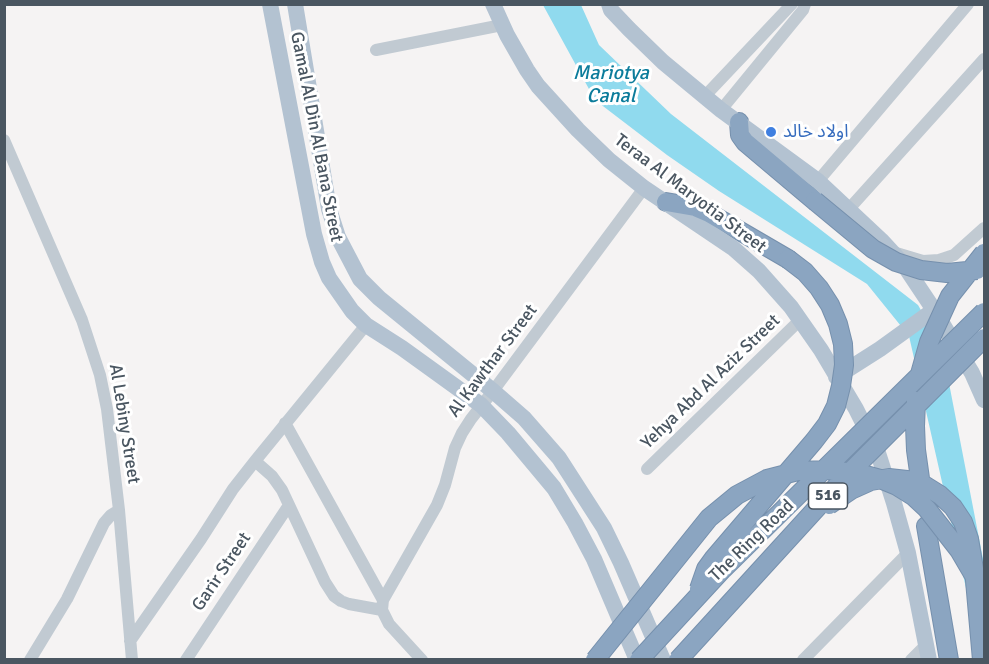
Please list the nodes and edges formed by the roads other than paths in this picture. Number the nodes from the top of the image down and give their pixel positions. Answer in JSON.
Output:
{"nodes":[{"id":1,"x":270,"y":4,"type":"edge"},
{"id":2,"x":295,"y":4,"type":"edge"},
{"id":3,"x":493,"y":4,"type":"edge"},
{"id":4,"x":609,"y":4,"type":"edge"},
{"id":5,"x":792,"y":4,"type":"edge"},
{"id":6,"x":805,"y":4,"type":"edge"},
{"id":7,"x":968,"y":4,"type":"edge"},
{"id":8,"x":502,"y":25,"type":"junction"},
{"id":9,"x":376,"y":50,"type":"dead end"},
{"id":10,"x":984,"y":59,"type":"edge"},
{"id":11,"x":704,"y":97,"type":"junction"},
{"id":12,"x":721,"y":110,"type":"junction"},
{"id":13,"x":739,"y":122,"type":"junction"},
{"id":14,"x":4,"y":140,"type":"edge"},
{"id":15,"x":818,"y":181,"type":"junction"},
{"id":16,"x":644,"y":188,"type":"junction"},
{"id":17,"x":666,"y":202,"type":"junction"},
{"id":18,"x":849,"y":210,"type":"junction"},
{"id":19,"x":984,"y":228,"type":"edge"},
{"id":20,"x":891,"y":251,"type":"junction"},
{"id":21,"x":984,"y":253,"type":"edge"},
{"id":22,"x":984,"y":268,"type":"edge"},
{"id":23,"x":984,"y":312,"type":"edge"},
{"id":24,"x":930,"y":313,"type":"junction"},
{"id":25,"x":800,"y":320,"type":"junction"},
{"id":26,"x":366,"y":325,"type":"junction"},
{"id":27,"x":984,"y":338,"type":"edge"},
{"id":28,"x":836,"y":376,"type":"junction"},
{"id":29,"x":493,"y":391,"type":"junction"},
{"id":30,"x":984,"y":400,"type":"edge"},
{"id":31,"x":481,"y":405,"type":"junction"},
{"id":32,"x":524,"y":418,"type":"junction"},
{"id":33,"x":285,"y":423,"type":"junction"},
{"id":34,"x":508,"y":433,"type":"junction"},
{"id":35,"x":255,"y":460,"type":"junction"},
{"id":36,"x":647,"y":469,"type":"dead end"},
{"id":37,"x":289,"y":505,"type":"junction"},
{"id":38,"x":119,"y":510,"type":"junction"},
{"id":39,"x":801,"y":525,"type":"junction"},
{"id":40,"x":908,"y":553,"type":"junction"},
{"id":41,"x":696,"y":596,"type":"junction"},
{"id":42,"x":984,"y":600,"type":"edge"},
{"id":43,"x":383,"y":605,"type":"junction"},
{"id":44,"x":130,"y":640,"type":"junction"},
{"id":45,"x":927,"y":652,"type":"edge"},
{"id":46,"x":30,"y":660,"type":"edge"},
{"id":47,"x":132,"y":660,"type":"edge"},
{"id":48,"x":186,"y":660,"type":"edge"},
{"id":49,"x":422,"y":660,"type":"edge"},
{"id":50,"x":595,"y":660,"type":"edge"},
{"id":51,"x":638,"y":660,"type":"edge"},
{"id":52,"x":663,"y":660,"type":"edge"},
{"id":53,"x":678,"y":660,"type":"edge"},
{"id":54,"x":803,"y":660,"type":"edge"},
{"id":55,"x":911,"y":660,"type":"edge"},
{"id":56,"x":949,"y":660,"type":"edge"},
{"id":57,"x":982,"y":660,"type":"edge"}],
"edges":[{"from":1,"to":26,"type":"main road","name":"Gamal Al Din Al Bana Street"},
{"from":2,"to":29,"type":"main road","name":"Gamal Al Din Al Bana Street"},
{"from":3,"to":8,"type":"main road","name":"Teraa Al Maryotia Street"},
{"from":4,"to":11,"type":"main road"},
{"from":5,"to":11,"type":"street"},
{"from":6,"to":12,"type":"street"},
{"from":7,"to":15,"type":"street"},
{"from":8,"to":9,"type":"street"},
{"from":8,"to":16,"type":"main road","name":"Teraa Al Maryotia Street"},
{"from":10,"to":18,"type":"street"},
{"from":11,"to":12,"type":"main road"},
{"from":12,"to":13,"type":"main road"},
{"from":13,"to":15,"type":"main road"},
{"from":13,"to":22,"type":"highway","bridge":true},
{"from":14,"to":38,"type":"street","name":"Al Lebiny Street"},
{"from":15,"to":18,"type":"main road"},
{"from":16,"to":17,"type":"main road","name":"Teraa Al Maryotia Street"},
{"from":16,"to":29,"type":"street","name":"Al Kawthar Street"},
{"from":17,"to":25,"type":"main road","name":"Teraa Al Maryotia Street"},
{"from":17,"to":41,"type":"highway","bridge":true},
{"from":18,"to":20,"type":"main road"},
{"from":19,"to":20,"type":"street"},
{"from":20,"to":24,"type":"main road"},
{"from":21,"to":56,"type":"highway","bridge":true},
{"from":23,"to":41,"type":"highway","name":"The Ring Road","number":"516","bridge":true},
{"from":24,"to":28,"type":"main road"},
{"from":24,"to":30,"type":"main road"},
{"from":25,"to":28,"type":"main road","name":"Teraa Al Maryotia Street"},
{"from":25,"to":36,"type":"street","name":"Yehya Abd Al Aziz Street"},
{"from":26,"to":31,"type":"main road","name":"Gamal Al Din Al Bana Street"},
{"from":26,"to":33,"type":"street"},
{"from":27,"to":39,"type":"highway","name":"The Ring Road","number":"516","bridge":true},
{"from":28,"to":40,"type":"main road","name":"Teraa Al Maryotia Street"},
{"from":29,"to":31,"type":"street","name":"Al Kawthar Street"},
{"from":29,"to":32,"type":"main road","name":"Gamal Al Din Al Bana Street"},
{"from":31,"to":34,"type":"main road","name":"Gamal Al Din Al Bana Street"},
{"from":31,"to":43,"type":"street","name":"Al Kawthar Street"},
{"from":32,"to":34,"type":"main road"},
{"from":32,"to":52,"type":"main road","name":"Gamal Al Din Al Bana Street"},
{"from":33,"to":35,"type":"street"},
{"from":33,"to":43,"type":"street"},
{"from":34,"to":51,"type":"main road","name":"Gamal Al Din Al Bana Street"},
{"from":35,"to":37,"type":"street"},
{"from":35,"to":44,"type":"street"},
{"from":37,"to":43,"type":"street"},
{"from":37,"to":48,"type":"street","name":"Garir Street"},
{"from":38,"to":44,"type":"street","name":"Al Lebiny Street"},
{"from":38,"to":46,"type":"street"},
{"from":39,"to":53,"type":"highway","name":"The Ring Road","number":"516","bridge":true},
{"from":39,"to":57,"type":"highway","bridge":true},
{"from":40,"to":45,"type":"main road","name":"Teraa Al Maryotia Street"},
{"from":40,"to":54,"type":"street"},
{"from":41,"to":51,"type":"highway","name":"The Ring Road","number":"516","bridge":true},
{"from":42,"to":50,"type":"highway","bridge":true},
{"from":43,"to":49,"type":"street"},
{"from":44,"to":47,"type":"street","name":"Al Lebiny Street"},
{"from":45,"to":55,"type":"street"}]}
